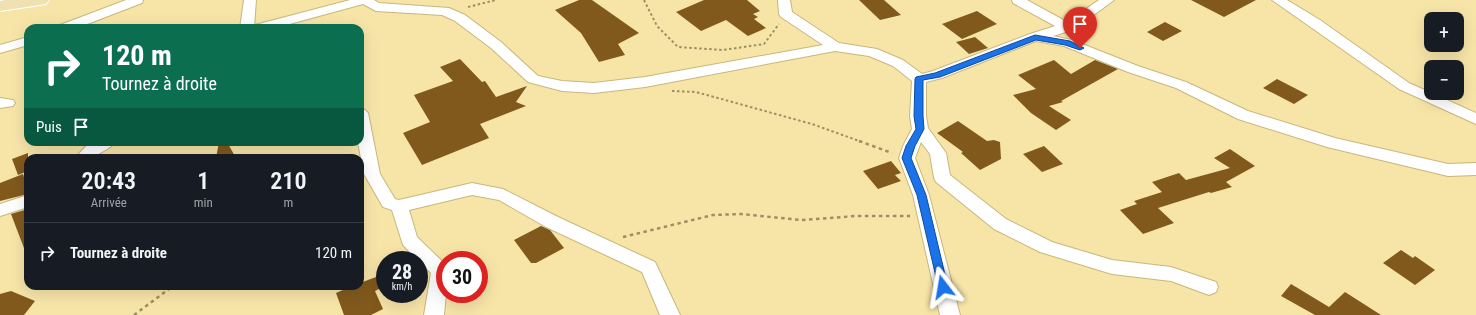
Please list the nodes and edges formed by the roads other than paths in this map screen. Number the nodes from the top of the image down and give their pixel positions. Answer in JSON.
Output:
{"nodes":[{"id":1,"x":40,"y":0,"type":"edge"},
{"id":2,"x":137,"y":0,"type":"edge"},
{"id":3,"x":250,"y":0,"type":"edge"},
{"id":4,"x":365,"y":0,"type":"edge"},
{"id":5,"x":1018,"y":0,"type":"edge"},
{"id":6,"x":1108,"y":0,"type":"edge"},
{"id":7,"x":1278,"y":0,"type":"edge"},
{"id":8,"x":0,"y":6,"type":"edge"},
{"id":9,"x":785,"y":7,"type":"edge"},
{"id":10,"x":76,"y":24,"type":"edge"},
{"id":11,"x":247,"y":24,"type":"edge"},
{"id":12,"x":275,"y":24,"type":"edge"},
{"id":13,"x":1066,"y":27,"type":"junction"},
{"id":14,"x":1035,"y":37,"type":"junction"},
{"id":15,"x":24,"y":42,"type":"edge"},
{"id":16,"x":835,"y":47,"type":"junction"},
{"id":17,"x":0,"y":49,"type":"edge"},
{"id":18,"x":919,"y":79,"type":"junction"},
{"id":19,"x":1476,"y":119,"type":"edge"},
{"id":20,"x":920,"y":129,"type":"junction"},
{"id":21,"x":364,"y":133,"type":"edge"},
{"id":22,"x":98,"y":146,"type":"edge"},
{"id":23,"x":87,"y":154,"type":"edge"},
{"id":24,"x":1476,"y":169,"type":"edge"},
{"id":25,"x":24,"y":202,"type":"edge"},
{"id":26,"x":399,"y":206,"type":"junction"},
{"id":27,"x":0,"y":210,"type":"edge"},
{"id":28,"x":1209,"y":287,"type":"dead end"},
{"id":29,"x":434,"y":315,"type":"edge"},
{"id":30,"x":670,"y":315,"type":"edge"},
{"id":31,"x":950,"y":315,"type":"edge"}],
"edges":[{"from":1,"to":8,"type":"main road"},
{"from":2,"to":10,"type":"street"},
{"from":3,"to":11,"type":"street"},
{"from":4,"to":12,"type":"street"},
{"from":4,"to":16,"type":"street"},
{"from":5,"to":13,"type":"street"},
{"from":6,"to":13,"type":"street"},
{"from":7,"to":19,"type":"street"},
{"from":9,"to":16,"type":"street"},
{"from":13,"to":14,"type":"street"},
{"from":14,"to":18,"type":"street"},
{"from":14,"to":24,"type":"street"},
{"from":15,"to":17,"type":"street"},
{"from":16,"to":18,"type":"street"},
{"from":18,"to":20,"type":"street"},
{"from":20,"to":28,"type":"street"},
{"from":20,"to":31,"type":"street"},
{"from":21,"to":26,"type":"street"},
{"from":22,"to":23,"type":"street"},
{"from":25,"to":27,"type":"street"},
{"from":26,"to":29,"type":"street"},
{"from":26,"to":30,"type":"street"}]}
